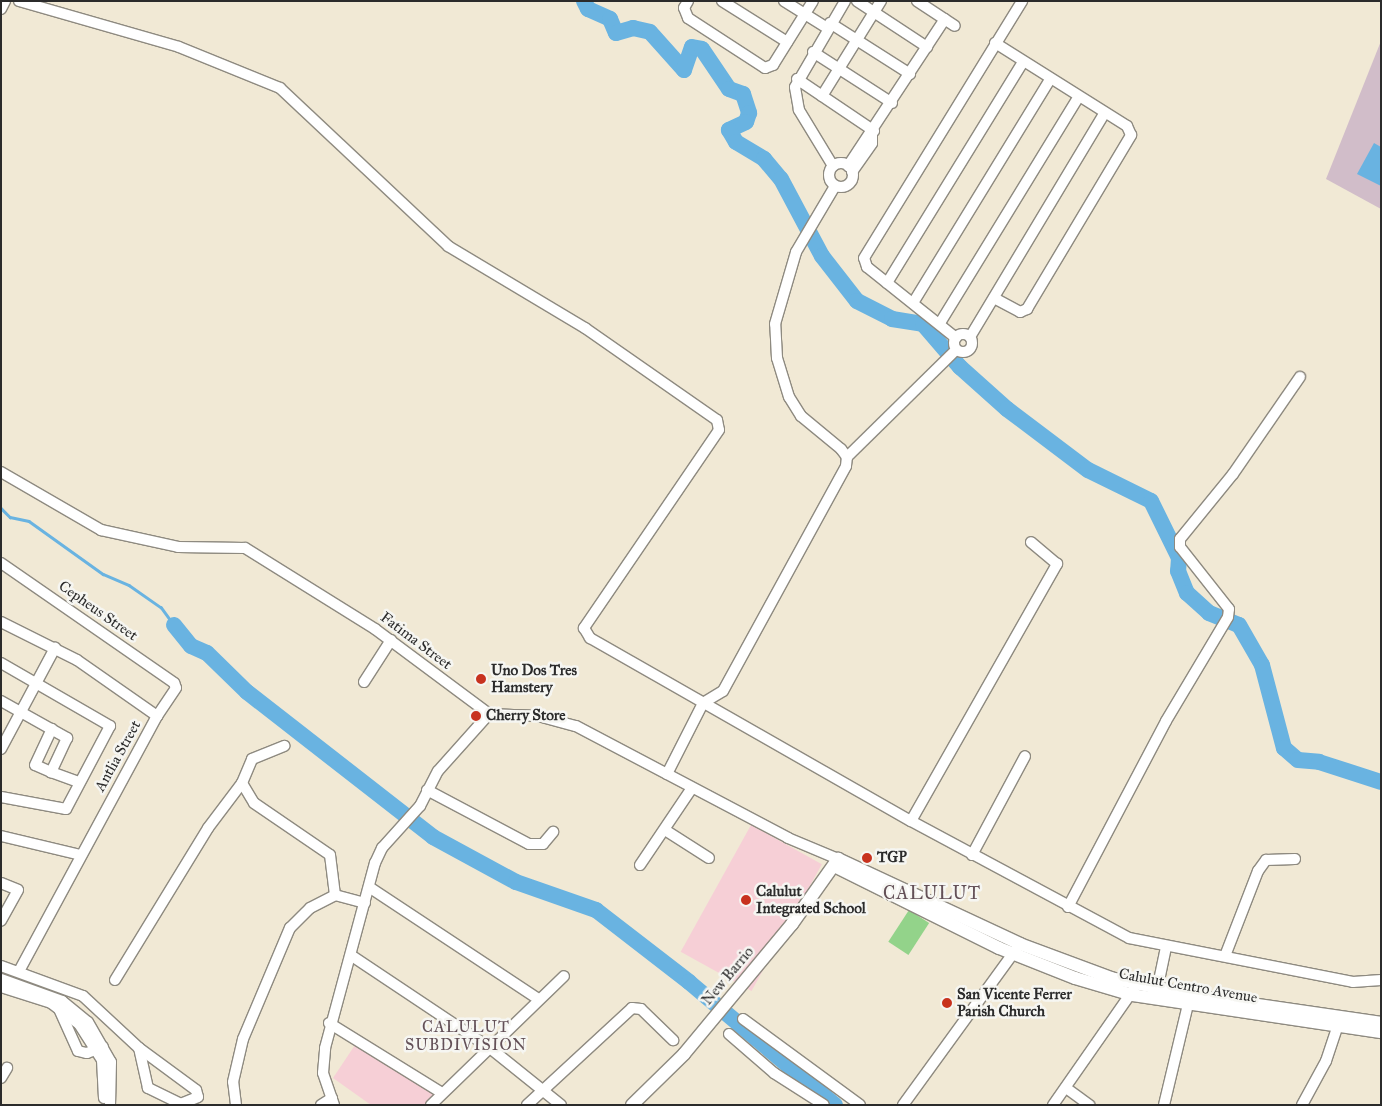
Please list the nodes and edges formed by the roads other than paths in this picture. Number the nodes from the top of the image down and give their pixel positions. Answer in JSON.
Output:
{"nodes":[{"id":1,"x":5,"y":1,"type":"edge"},
{"id":2,"x":20,"y":1,"type":"edge"},
{"id":3,"x":688,"y":1,"type":"edge"},
{"id":4,"x":722,"y":1,"type":"edge"},
{"id":5,"x":784,"y":1,"type":"edge"},
{"id":6,"x":813,"y":1,"type":"edge"},
{"id":7,"x":845,"y":1,"type":"edge"},
{"id":8,"x":857,"y":1,"type":"edge"},
{"id":9,"x":881,"y":1,"type":"edge"},
{"id":10,"x":917,"y":1,"type":"edge"},
{"id":11,"x":1022,"y":1,"type":"edge"},
{"id":12,"x":1,"y":9,"type":"edge"},
{"id":13,"x":874,"y":12,"type":"junction"},
{"id":14,"x":804,"y":14,"type":"junction"},
{"id":15,"x":944,"y":19,"type":"junction"},
{"id":16,"x":828,"y":25,"type":"junction"},
{"id":17,"x":955,"y":26,"type":"dead end"},
{"id":18,"x":858,"y":41,"type":"junction"},
{"id":19,"x":787,"y":42,"type":"junction"},
{"id":20,"x":995,"y":43,"type":"junction"},
{"id":21,"x":927,"y":47,"type":"junction"},
{"id":22,"x":813,"y":52,"type":"junction"},
{"id":23,"x":1023,"y":62,"type":"junction"},
{"id":24,"x":839,"y":70,"type":"junction"},
{"id":25,"x":910,"y":74,"type":"junction"},
{"id":26,"x":796,"y":79,"type":"junction"},
{"id":27,"x":1050,"y":79,"type":"junction"},
{"id":28,"x":822,"y":96,"type":"junction"},
{"id":29,"x":1078,"y":98,"type":"junction"},
{"id":30,"x":892,"y":103,"type":"junction"},
{"id":31,"x":1104,"y":114,"type":"junction"},
{"id":32,"x":873,"y":132,"type":"junction"},
{"id":33,"x":833,"y":166,"type":"junction"},
{"id":34,"x":850,"y":169,"type":"junction"},
{"id":35,"x":835,"y":186,"type":"junction"},
{"id":36,"x":887,"y":283,"type":"junction"},
{"id":37,"x":994,"y":298,"type":"junction"},
{"id":38,"x":913,"y":303,"type":"junction"},
{"id":39,"x":940,"y":323,"type":"junction"},
{"id":40,"x":970,"y":337,"type":"junction"},
{"id":41,"x":956,"y":338,"type":"junction"},
{"id":42,"x":955,"y":351,"type":"junction"},
{"id":43,"x":1300,"y":377,"type":"dead end"},
{"id":44,"x":848,"y":458,"type":"junction"},
{"id":45,"x":1,"y":472,"type":"edge"},
{"id":46,"x":1032,"y":542,"type":"dead end"},
{"id":47,"x":1,"y":563,"type":"edge"},
{"id":48,"x":1,"y":622,"type":"edge"},
{"id":49,"x":391,"y":640,"type":"junction"},
{"id":50,"x":55,"y":648,"type":"junction"},
{"id":51,"x":1,"y":663,"type":"edge"},
{"id":52,"x":39,"y":682,"type":"junction"},
{"id":53,"x":364,"y":682,"type":"dead end"},
{"id":54,"x":1,"y":701,"type":"edge"},
{"id":55,"x":703,"y":703,"type":"junction"},
{"id":56,"x":22,"y":711,"type":"junction"},
{"id":57,"x":489,"y":714,"type":"junction"},
{"id":58,"x":157,"y":716,"type":"junction"},
{"id":59,"x":52,"y":729,"type":"junction"},
{"id":60,"x":285,"y":746,"type":"dead end"},
{"id":61,"x":1,"y":749,"type":"edge"},
{"id":62,"x":1025,"y":756,"type":"dead end"},
{"id":63,"x":50,"y":772,"type":"junction"},
{"id":64,"x":668,"y":774,"type":"junction"},
{"id":65,"x":79,"y":782,"type":"junction"},
{"id":66,"x":242,"y":782,"type":"junction"},
{"id":67,"x":692,"y":788,"type":"junction"},
{"id":68,"x":427,"y":790,"type":"junction"},
{"id":69,"x":1,"y":797,"type":"edge"},
{"id":70,"x":911,"y":821,"type":"junction"},
{"id":71,"x":666,"y":830,"type":"junction"},
{"id":72,"x":553,"y":832,"type":"dead end"},
{"id":73,"x":1,"y":836,"type":"edge"},
{"id":74,"x":81,"y":855,"type":"junction"},
{"id":75,"x":972,"y":855,"type":"junction"},
{"id":76,"x":709,"y":858,"type":"dead end"},
{"id":77,"x":1295,"y":859,"type":"dead end"},
{"id":78,"x":836,"y":863,"type":"junction"},
{"id":79,"x":640,"y":865,"type":"dead end"},
{"id":80,"x":1,"y":883,"type":"edge"},
{"id":81,"x":369,"y":887,"type":"junction"},
{"id":82,"x":335,"y":895,"type":"junction"},
{"id":83,"x":365,"y":903,"type":"junction"},
{"id":84,"x":1068,"y":907,"type":"junction"},
{"id":85,"x":1,"y":920,"type":"edge"},
{"id":86,"x":1166,"y":947,"type":"junction"},
{"id":87,"x":1016,"y":949,"type":"junction"},
{"id":88,"x":352,"y":956,"type":"junction"},
{"id":89,"x":1226,"y":956,"type":"junction"},
{"id":90,"x":1,"y":966,"type":"edge"},
{"id":91,"x":20,"y":972,"type":"junction"},
{"id":92,"x":564,"y":976,"type":"dead end"},
{"id":93,"x":1,"y":979,"type":"edge"},
{"id":94,"x":115,"y":980,"type":"dead end"},
{"id":95,"x":1381,"y":980,"type":"edge"},
{"id":96,"x":1,"y":987,"type":"edge"},
{"id":97,"x":1133,"y":990,"type":"junction"},
{"id":98,"x":1156,"y":994,"type":"junction"},
{"id":99,"x":538,"y":1000,"type":"junction"},
{"id":100,"x":1189,"y":1000,"type":"junction"},
{"id":101,"x":61,"y":1004,"type":"junction"},
{"id":102,"x":743,"y":1019,"type":"dead end"},
{"id":103,"x":1339,"y":1022,"type":"junction"},
{"id":104,"x":330,"y":1023,"type":"junction"},
{"id":105,"x":1381,"y":1023,"type":"edge"},
{"id":106,"x":1381,"y":1032,"type":"edge"},
{"id":107,"x":729,"y":1034,"type":"dead end"},
{"id":108,"x":673,"y":1040,"type":"dead end"},
{"id":109,"x":101,"y":1047,"type":"junction"},
{"id":110,"x":139,"y":1048,"type":"junction"},
{"id":111,"x":490,"y":1048,"type":"junction"},
{"id":112,"x":7,"y":1068,"type":"dead end"},
{"id":113,"x":1,"y":1078,"type":"edge"},
{"id":114,"x":545,"y":1088,"type":"junction"},
{"id":115,"x":1066,"y":1088,"type":"junction"},
{"id":116,"x":442,"y":1094,"type":"junction"},
{"id":117,"x":333,"y":1102,"type":"edge"},
{"id":118,"x":103,"y":1105,"type":"edge"},
{"id":119,"x":110,"y":1105,"type":"edge"},
{"id":120,"x":236,"y":1105,"type":"edge"},
{"id":121,"x":321,"y":1105,"type":"edge"},
{"id":122,"x":431,"y":1105,"type":"edge"},
{"id":123,"x":527,"y":1105,"type":"edge"},
{"id":124,"x":561,"y":1105,"type":"edge"},
{"id":125,"x":632,"y":1105,"type":"edge"},
{"id":126,"x":824,"y":1105,"type":"edge"},
{"id":127,"x":860,"y":1105,"type":"edge"},
{"id":128,"x":903,"y":1105,"type":"edge"},
{"id":129,"x":1053,"y":1105,"type":"edge"},
{"id":130,"x":1089,"y":1105,"type":"edge"},
{"id":131,"x":1164,"y":1105,"type":"edge"},
{"id":132,"x":1302,"y":1105,"type":"edge"}],
"edges":[{"from":1,"to":12,"type":"street"},
{"from":2,"to":55,"type":"street"},
{"from":3,"to":19,"type":"street"},
{"from":4,"to":19,"type":"street"},
{"from":5,"to":14,"type":"street"},
{"from":6,"to":14,"type":"street"},
{"from":7,"to":16,"type":"street"},
{"from":8,"to":13,"type":"street"},
{"from":9,"to":13,"type":"street"},
{"from":10,"to":15,"type":"street"},
{"from":11,"to":20,"type":"street"},
{"from":13,"to":18,"type":"street"},
{"from":13,"to":21,"type":"street"},
{"from":14,"to":16,"type":"street"},
{"from":14,"to":19,"type":"street"},
{"from":15,"to":17,"type":"street"},
{"from":15,"to":21,"type":"street"},
{"from":16,"to":18,"type":"street"},
{"from":16,"to":22,"type":"street"},
{"from":18,"to":24,"type":"street"},
{"from":18,"to":25,"type":"street"},
{"from":20,"to":23,"type":"street"},
{"from":20,"to":36,"type":"street"},
{"from":21,"to":25,"type":"street"},
{"from":22,"to":24,"type":"street"},
{"from":22,"to":26,"type":"street"},
{"from":23,"to":27,"type":"street"},
{"from":23,"to":36,"type":"street"},
{"from":24,"to":28,"type":"street"},
{"from":24,"to":30,"type":"street"},
{"from":25,"to":30,"type":"street"},
{"from":26,"to":28,"type":"street"},
{"from":26,"to":33,"type":"street"},
{"from":27,"to":29,"type":"street"},
{"from":27,"to":38,"type":"street"},
{"from":28,"to":32,"type":"street"},
{"from":29,"to":31,"type":"street"},
{"from":29,"to":39,"type":"street"},
{"from":30,"to":32,"type":"street"},
{"from":31,"to":37,"type":"street"},
{"from":31,"to":37,"type":"street"},
{"from":32,"to":34,"type":"street"},
{"from":33,"to":34,"type":"street"},
{"from":33,"to":35,"type":"street"},
{"from":34,"to":35,"type":"street"},
{"from":35,"to":44,"type":"street"},
{"from":36,"to":38,"type":"street"},
{"from":37,"to":40,"type":"street"},
{"from":38,"to":39,"type":"street"},
{"from":39,"to":41,"type":"street"},
{"from":40,"to":41,"type":"street"},
{"from":40,"to":42,"type":"street"},
{"from":41,"to":42,"type":"street"},
{"from":42,"to":44,"type":"street"},
{"from":43,"to":84,"type":"street"},
{"from":44,"to":55,"type":"street"},
{"from":45,"to":49,"type":"street","name":"Fatima Street"},
{"from":46,"to":70,"type":"street"},
{"from":47,"to":58,"type":"street","name":"Cepheus Street"},
{"from":48,"to":50,"type":"street","name":"Antlia Street"},
{"from":49,"to":53,"type":"street"},
{"from":49,"to":57,"type":"street","name":"Fatima Street"},
{"from":50,"to":52,"type":"street"},
{"from":50,"to":58,"type":"street","name":"Antlia Street"},
{"from":51,"to":52,"type":"street"},
{"from":52,"to":56,"type":"street"},
{"from":52,"to":65,"type":"street"},
{"from":54,"to":56,"type":"street"},
{"from":55,"to":64,"type":"street"},
{"from":55,"to":70,"type":"street"},
{"from":56,"to":59,"type":"street"},
{"from":56,"to":61,"type":"street"},
{"from":57,"to":64,"type":"street"},
{"from":57,"to":68,"type":"street"},
{"from":58,"to":74,"type":"street","name":"Antlia Street"},
{"from":59,"to":63,"type":"street"},
{"from":59,"to":63,"type":"street"},
{"from":60,"to":66,"type":"street"},
{"from":62,"to":75,"type":"street"},
{"from":63,"to":65,"type":"street"},
{"from":64,"to":67,"type":"street"},
{"from":65,"to":69,"type":"street"},
{"from":66,"to":82,"type":"street"},
{"from":66,"to":94,"type":"street"},
{"from":67,"to":71,"type":"street"},
{"from":67,"to":78,"type":"street"},
{"from":68,"to":72,"type":"street"},
{"from":68,"to":81,"type":"street"},
{"from":70,"to":75,"type":"street"},
{"from":71,"to":76,"type":"street"},
{"from":71,"to":79,"type":"street"},
{"from":73,"to":74,"type":"street"},
{"from":74,"to":91,"type":"street","name":"Antlia Street"},
{"from":75,"to":84,"type":"street"},
{"from":77,"to":89,"type":"street"},
{"from":78,"to":87,"type":"main road","name":"Calulut Centro Avenue"},
{"from":78,"to":125,"type":"main road","name":"New Barrio"},
{"from":80,"to":85,"type":"street"},
{"from":81,"to":83,"type":"street"},
{"from":81,"to":99,"type":"street"},
{"from":82,"to":83,"type":"street"},
{"from":82,"to":120,"type":"street"},
{"from":83,"to":88,"type":"street"},
{"from":84,"to":86,"type":"street"},
{"from":86,"to":89,"type":"street"},
{"from":86,"to":98,"type":"street"},
{"from":87,"to":97,"type":"main road","name":"Calulut Centro Avenue"},
{"from":87,"to":128,"type":"street"},
{"from":88,"to":104,"type":"street"},
{"from":88,"to":111,"type":"street"},
{"from":89,"to":95,"type":"street"},
{"from":90,"to":91,"type":"street"},
{"from":91,"to":110,"type":"street"},
{"from":92,"to":99,"type":"street"},
{"from":93,"to":101,"type":"street"},
{"from":96,"to":101,"type":"street"},
{"from":97,"to":98,"type":"main road","name":"Calulut Centro Avenue"},
{"from":97,"to":115,"type":"street"},
{"from":98,"to":100,"type":"main road","name":"Calulut Centro Avenue"},
{"from":99,"to":111,"type":"street"},
{"from":100,"to":103,"type":"main road","name":"Calulut Centro Avenue"},
{"from":100,"to":131,"type":"street"},
{"from":101,"to":109,"type":"street"},
{"from":101,"to":109,"type":"street"},
{"from":102,"to":127,"type":"street"},
{"from":103,"to":105,"type":"main road","name":"Calulut Centro Avenue"},
{"from":103,"to":106,"type":"main road","name":"Calulut Centro Avenue"},
{"from":103,"to":132,"type":"street"},
{"from":104,"to":116,"type":"street"},
{"from":104,"to":117,"type":"street"},
{"from":107,"to":126,"type":"street"},
{"from":108,"to":114,"type":"street"},
{"from":109,"to":118,"type":"street"},
{"from":109,"to":119,"type":"street"},
{"from":110,"to":110,"type":"street"},
{"from":111,"to":114,"type":"street"},
{"from":111,"to":116,"type":"street"},
{"from":112,"to":113,"type":"street"},
{"from":114,"to":123,"type":"street"},
{"from":114,"to":124,"type":"street"},
{"from":115,"to":129,"type":"street"},
{"from":115,"to":130,"type":"street"},
{"from":116,"to":122,"type":"street"},
{"from":117,"to":121,"type":"street"}]}
